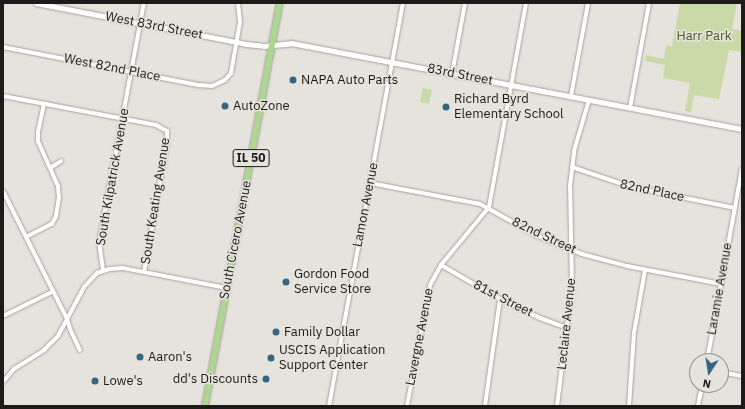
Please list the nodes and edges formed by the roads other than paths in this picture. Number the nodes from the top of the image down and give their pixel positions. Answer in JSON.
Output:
{"nodes":[{"id":1,"x":36,"y":3,"type":"edge"},
{"id":2,"x":144,"y":3,"type":"edge"},
{"id":3,"x":238,"y":3,"type":"edge"},
{"id":4,"x":280,"y":3,"type":"edge"},
{"id":5,"x":403,"y":3,"type":"edge"},
{"id":6,"x":465,"y":3,"type":"edge"},
{"id":7,"x":526,"y":3,"type":"edge"},
{"id":8,"x":588,"y":3,"type":"edge"},
{"id":9,"x":650,"y":3,"type":"edge"},
{"id":10,"x":140,"y":23,"type":"junction"},
{"id":11,"x":237,"y":42,"type":"junction"},
{"id":12,"x":272,"y":46,"type":"junction"},
{"id":13,"x":3,"y":47,"type":"edge"},
{"id":14,"x":392,"y":63,"type":"junction"},
{"id":15,"x":131,"y":72,"type":"junction"},
{"id":16,"x":452,"y":74,"type":"junction"},
{"id":17,"x":511,"y":85,"type":"junction"},
{"id":18,"x":3,"y":96,"type":"edge"},
{"id":19,"x":571,"y":96,"type":"junction"},
{"id":20,"x":589,"y":100,"type":"junction"},
{"id":21,"x":44,"y":104,"type":"junction"},
{"id":22,"x":630,"y":108,"type":"junction"},
{"id":23,"x":122,"y":118,"type":"junction"},
{"id":24,"x":742,"y":129,"type":"edge"},
{"id":25,"x":61,"y":161,"type":"dead end"},
{"id":26,"x":572,"y":167,"type":"junction"},
{"id":27,"x":50,"y":168,"type":"junction"},
{"id":28,"x":742,"y":169,"type":"edge"},
{"id":29,"x":370,"y":183,"type":"junction"},
{"id":30,"x":3,"y":191,"type":"edge"},
{"id":31,"x":489,"y":207,"type":"junction"},
{"id":32,"x":735,"y":208,"type":"junction"},
{"id":33,"x":26,"y":237,"type":"junction"},
{"id":34,"x":572,"y":250,"type":"junction"},
{"id":35,"x":441,"y":265,"type":"junction"},
{"id":36,"x":103,"y":270,"type":"junction"},
{"id":37,"x":645,"y":270,"type":"junction"},
{"id":38,"x":144,"y":272,"type":"junction"},
{"id":39,"x":721,"y":284,"type":"junction"},
{"id":40,"x":227,"y":288,"type":"junction"},
{"id":41,"x":52,"y":292,"type":"junction"},
{"id":42,"x":500,"y":299,"type":"junction"},
{"id":43,"x":3,"y":316,"type":"edge"},
{"id":44,"x":67,"y":319,"type":"junction"},
{"id":45,"x":568,"y":328,"type":"junction"},
{"id":46,"x":80,"y":350,"type":"dead end"},
{"id":47,"x":708,"y":353,"type":"edge"},
{"id":48,"x":729,"y":374,"type":"edge"},
{"id":49,"x":742,"y":376,"type":"edge"},
{"id":50,"x":3,"y":382,"type":"edge"},
{"id":51,"x":700,"y":393,"type":"edge"},
{"id":52,"x":205,"y":406,"type":"edge"},
{"id":53,"x":328,"y":406,"type":"edge"},
{"id":54,"x":407,"y":406,"type":"edge"},
{"id":55,"x":485,"y":406,"type":"edge"},
{"id":56,"x":557,"y":406,"type":"edge"},
{"id":57,"x":629,"y":406,"type":"edge"},
{"id":58,"x":698,"y":406,"type":"edge"}],
"edges":[{"from":1,"to":10,"type":"street","name":"West 83rd Street"},
{"from":2,"to":10,"type":"street","name":"South Kilpatrick Avenue"},
{"from":3,"to":11,"type":"street"},
{"from":4,"to":12,"type":"main road","name":"South Cicero Avenue","number":"IL 50"},
{"from":5,"to":14,"type":"street","name":"Lamon Avenue"},
{"from":6,"to":16,"type":"street"},
{"from":7,"to":17,"type":"street","name":"Lavergne Avenue"},
{"from":8,"to":19,"type":"street"},
{"from":9,"to":22,"type":"street"},
{"from":10,"to":11,"type":"street","name":"West 83rd Street"},
{"from":10,"to":15,"type":"street","name":"South Kilpatrick Avenue"},
{"from":11,"to":12,"type":"street","name":"West 83rd Street"},
{"from":11,"to":15,"type":"street","name":"West 82nd Place"},
{"from":12,"to":14,"type":"street","name":"83rd Street"},
{"from":12,"to":40,"type":"main road","name":"South Cicero Avenue","number":"IL 50"},
{"from":13,"to":15,"type":"street","name":"West 82nd Place"},
{"from":14,"to":16,"type":"street","name":"83rd Street"},
{"from":14,"to":29,"type":"street","name":"Lamon Avenue"},
{"from":15,"to":23,"type":"street","name":"South Kilpatrick Avenue"},
{"from":16,"to":17,"type":"street","name":"83rd Street"},
{"from":17,"to":19,"type":"street","name":"83rd Street"},
{"from":17,"to":31,"type":"street","name":"Lavergne Avenue"},
{"from":18,"to":21,"type":"street"},
{"from":19,"to":20,"type":"street","name":"83rd Street"},
{"from":20,"to":22,"type":"street","name":"83rd Street"},
{"from":20,"to":26,"type":"street","name":"Leclaire Avenue"},
{"from":21,"to":23,"type":"street"},
{"from":21,"to":27,"type":"street"},
{"from":22,"to":24,"type":"street","name":"83rd Street"},
{"from":23,"to":36,"type":"street","name":"South Kilpatrick Avenue"},
{"from":23,"to":38,"type":"street","name":"South Keating Avenue"},
{"from":25,"to":27,"type":"street"},
{"from":26,"to":32,"type":"street","name":"82nd Place"},
{"from":26,"to":34,"type":"street","name":"Leclaire Avenue"},
{"from":27,"to":33,"type":"street"},
{"from":28,"to":32,"type":"street","name":"Laramie Avenue"},
{"from":29,"to":31,"type":"street","name":"82nd Street"},
{"from":29,"to":53,"type":"street","name":"Lamon Avenue"},
{"from":30,"to":33,"type":"street"},
{"from":31,"to":34,"type":"street","name":"82nd Street"},
{"from":31,"to":35,"type":"street","name":"Lavergne Avenue"},
{"from":32,"to":39,"type":"street","name":"Laramie Avenue"},
{"from":33,"to":41,"type":"street"},
{"from":34,"to":37,"type":"street","name":"82nd Street"},
{"from":34,"to":45,"type":"street","name":"Leclaire Avenue"},
{"from":35,"to":42,"type":"street","name":"81st Street"},
{"from":35,"to":54,"type":"street","name":"Lavergne Avenue"},
{"from":36,"to":38,"type":"street"},
{"from":36,"to":44,"type":"street"},
{"from":37,"to":39,"type":"street","name":"82nd Street"},
{"from":37,"to":57,"type":"street"},
{"from":38,"to":40,"type":"street"},
{"from":39,"to":47,"type":"street","name":"Laramie Avenue"},
{"from":40,"to":52,"type":"main road","name":"South Cicero Avenue","number":"IL 50"},
{"from":41,"to":43,"type":"street"},
{"from":41,"to":44,"type":"street"},
{"from":42,"to":45,"type":"street","name":"81st Street"},
{"from":42,"to":55,"type":"street"},
{"from":44,"to":46,"type":"street"},
{"from":44,"to":50,"type":"street"},
{"from":45,"to":56,"type":"street","name":"Leclaire Avenue"},
{"from":48,"to":49,"type":"street"},
{"from":51,"to":58,"type":"street"}]}
